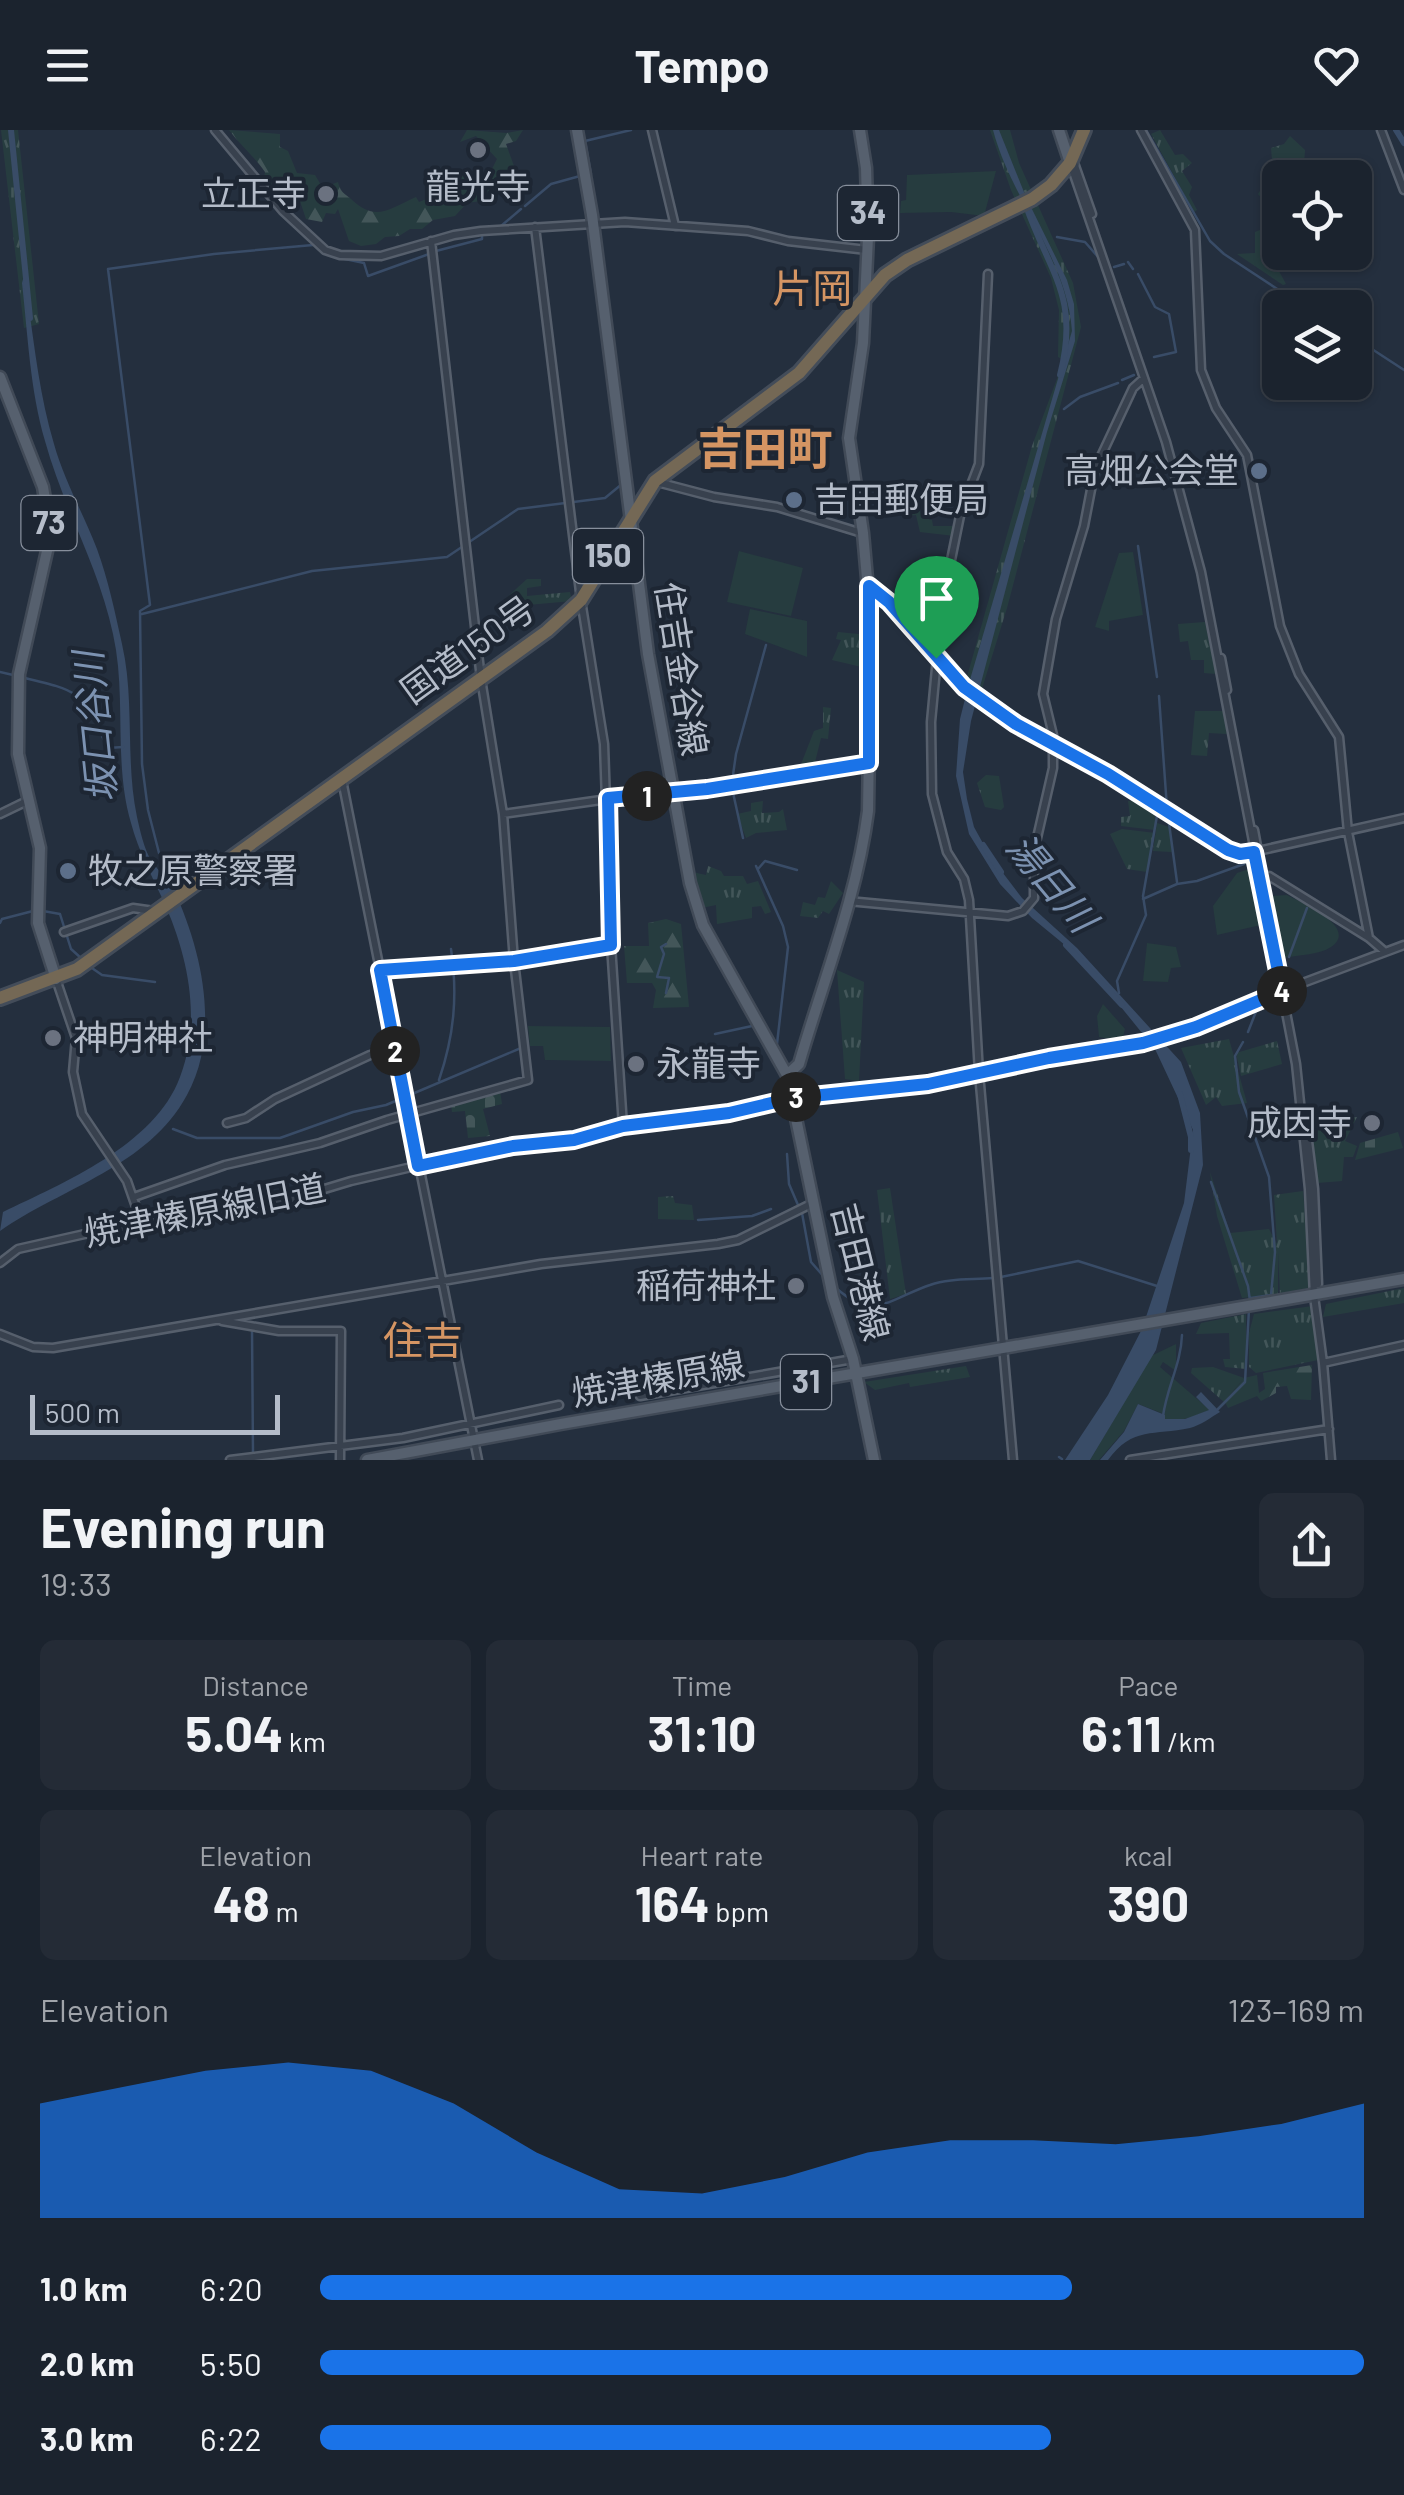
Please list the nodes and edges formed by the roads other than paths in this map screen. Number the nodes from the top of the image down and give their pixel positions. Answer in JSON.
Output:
{"nodes":[{"id":1,"x":216,"y":130,"type":"edge"},
{"id":2,"x":577,"y":130,"type":"edge"},
{"id":3,"x":652,"y":130,"type":"edge"},
{"id":4,"x":860,"y":130,"type":"edge"},
{"id":5,"x":1061,"y":130,"type":"edge"},
{"id":6,"x":1084,"y":130,"type":"edge"},
{"id":7,"x":1142,"y":130,"type":"edge"},
{"id":8,"x":1381,"y":130,"type":"edge"},
{"id":9,"x":1071,"y":160,"type":"junction"},
{"id":10,"x":1404,"y":190,"type":"edge"},
{"id":11,"x":593,"y":224,"type":"junction"},
{"id":12,"x":535,"y":227,"type":"junction"},
{"id":13,"x":675,"y":227,"type":"junction"},
{"id":14,"x":432,"y":249,"type":"junction"},
{"id":15,"x":867,"y":250,"type":"junction"},
{"id":16,"x":988,"y":274,"type":"dead end"},
{"id":17,"x":864,"y":296,"type":"junction"},
{"id":18,"x":0,"y":377,"type":"edge"},
{"id":19,"x":1144,"y":378,"type":"junction"},
{"id":20,"x":656,"y":481,"type":"junction"},
{"id":21,"x":631,"y":518,"type":"junction"},
{"id":22,"x":863,"y":534,"type":"junction"},
{"id":23,"x":869,"y":586,"type":"junction"},
{"id":24,"x":581,"y":600,"type":"junction"},
{"id":25,"x":936,"y":658,"type":"junction"},
{"id":26,"x":481,"y":679,"type":"junction"},
{"id":27,"x":1054,"y":745,"type":"junction"},
{"id":28,"x":869,"y":763,"type":"junction"},
{"id":29,"x":342,"y":780,"type":"junction"},
{"id":30,"x":673,"y":793,"type":"junction"},
{"id":31,"x":608,"y":798,"type":"junction"},
{"id":32,"x":27,"y":800,"type":"junction"},
{"id":33,"x":0,"y":814,"type":"edge"},
{"id":34,"x":503,"y":814,"type":"junction"},
{"id":35,"x":1404,"y":818,"type":"edge"},
{"id":36,"x":1348,"y":832,"type":"junction"},
{"id":37,"x":1256,"y":852,"type":"junction"},
{"id":38,"x":1263,"y":876,"type":"junction"},
{"id":39,"x":848,"y":901,"type":"junction"},
{"id":40,"x":158,"y":910,"type":"junction"},
{"id":41,"x":969,"y":915,"type":"junction"},
{"id":42,"x":66,"y":932,"type":"dead end"},
{"id":43,"x":1369,"y":938,"type":"junction"},
{"id":44,"x":611,"y":945,"type":"junction"},
{"id":45,"x":1404,"y":945,"type":"edge"},
{"id":46,"x":1384,"y":952,"type":"junction"},
{"id":47,"x":514,"y":961,"type":"junction"},
{"id":48,"x":380,"y":970,"type":"junction"},
{"id":49,"x":56,"y":979,"type":"junction"},
{"id":50,"x":1282,"y":991,"type":"junction"},
{"id":51,"x":0,"y":998,"type":"edge"},
{"id":52,"x":395,"y":1049,"type":"junction"},
{"id":53,"x":785,"y":1071,"type":"junction"},
{"id":54,"x":979,"y":1073,"type":"junction"},
{"id":55,"x":793,"y":1098,"type":"junction"},
{"id":56,"x":408,"y":1114,"type":"junction"},
{"id":57,"x":227,"y":1123,"type":"dead end"},
{"id":58,"x":623,"y":1126,"type":"junction"},
{"id":59,"x":418,"y":1166,"type":"junction"},
{"id":60,"x":134,"y":1197,"type":"junction"},
{"id":61,"x":813,"y":1203,"type":"junction"},
{"id":62,"x":141,"y":1222,"type":"junction"},
{"id":63,"x":0,"y":1263,"type":"edge"},
{"id":64,"x":442,"y":1282,"type":"junction"},
{"id":65,"x":1404,"y":1282,"type":"edge"},
{"id":66,"x":1317,"y":1297,"type":"junction"},
{"id":67,"x":219,"y":1320,"type":"junction"},
{"id":68,"x":0,"y":1334,"type":"edge"},
{"id":69,"x":1404,"y":1345,"type":"edge"},
{"id":70,"x":1004,"y":1351,"type":"junction"},
{"id":71,"x":854,"y":1359,"type":"junction"},
{"id":72,"x":1323,"y":1363,"type":"junction"},
{"id":73,"x":857,"y":1377,"type":"junction"},
{"id":74,"x":640,"y":1396,"type":"dead end"},
{"id":75,"x":559,"y":1405,"type":"dead end"},
{"id":76,"x":471,"y":1422,"type":"junction"},
{"id":77,"x":1329,"y":1429,"type":"junction"},
{"id":78,"x":475,"y":1442,"type":"junction"},
{"id":79,"x":340,"y":1444,"type":"junction"},
{"id":80,"x":230,"y":1460,"type":"edge"},
{"id":81,"x":340,"y":1460,"type":"edge"},
{"id":82,"x":366,"y":1460,"type":"edge"},
{"id":83,"x":388,"y":1460,"type":"edge"},
{"id":84,"x":478,"y":1460,"type":"edge"},
{"id":85,"x":874,"y":1460,"type":"edge"},
{"id":86,"x":1014,"y":1460,"type":"edge"},
{"id":87,"x":1130,"y":1460,"type":"edge"},
{"id":88,"x":1331,"y":1460,"type":"edge"}],
"edges":[{"from":1,"to":14,"type":"street"},
{"from":2,"to":11,"type":"main road","name":"住吉金谷線"},
{"from":3,"to":13,"type":"street"},
{"from":4,"to":15,"type":"main road","number":"34"},
{"from":5,"to":9,"type":"main road"},
{"from":6,"to":9,"type":"highway","name":"国道150号","number":"150"},
{"from":7,"to":36,"type":"street"},
{"from":8,"to":10,"type":"street"},
{"from":9,"to":17,"type":"highway","name":"国道150号","number":"150"},
{"from":9,"to":19,"type":"street"},
{"from":9,"to":37,"type":"street"},
{"from":11,"to":12,"type":"street"},
{"from":11,"to":13,"type":"street"},
{"from":11,"to":21,"type":"main road","name":"住吉金谷線"},
{"from":12,"to":14,"type":"street"},
{"from":12,"to":24,"type":"street"},
{"from":13,"to":15,"type":"street"},
{"from":14,"to":26,"type":"street"},
{"from":15,"to":17,"type":"main road","number":"34"},
{"from":16,"to":25,"type":"street"},
{"from":17,"to":20,"type":"highway","name":"国道150号","number":"150"},
{"from":17,"to":22,"type":"main road"},
{"from":18,"to":32,"type":"main road","number":"73"},
{"from":19,"to":27,"type":"street"},
{"from":19,"to":37,"type":"street"},
{"from":20,"to":21,"type":"highway","name":"国道150号","number":"150"},
{"from":20,"to":22,"type":"street"},
{"from":21,"to":24,"type":"highway","name":"国道150号","number":"150"},
{"from":21,"to":30,"type":"main road","name":"住吉金谷線"},
{"from":22,"to":23,"type":"main road"},
{"from":23,"to":25,"type":"street"},
{"from":23,"to":28,"type":"main road"},
{"from":24,"to":26,"type":"highway","name":"国道150号","number":"150"},
{"from":24,"to":31,"type":"street"},
{"from":25,"to":27,"type":"street"},
{"from":25,"to":41,"type":"street"},
{"from":26,"to":29,"type":"highway","name":"国道150号","number":"150"},
{"from":26,"to":34,"type":"street"},
{"from":27,"to":37,"type":"street"},
{"from":27,"to":41,"type":"street"},
{"from":28,"to":30,"type":"street"},
{"from":28,"to":39,"type":"main road"},
{"from":29,"to":40,"type":"highway","name":"国道150号","number":"150"},
{"from":29,"to":48,"type":"street"},
{"from":30,"to":31,"type":"street"},
{"from":30,"to":53,"type":"main road","name":"住吉金谷線"},
{"from":31,"to":34,"type":"street"},
{"from":31,"to":44,"type":"street"},
{"from":32,"to":33,"type":"street"},
{"from":32,"to":49,"type":"main road","number":"73"},
{"from":34,"to":47,"type":"street"},
{"from":35,"to":36,"type":"street"},
{"from":36,"to":37,"type":"street"},
{"from":36,"to":43,"type":"street"},
{"from":37,"to":38,"type":"street"},
{"from":37,"to":50,"type":"street"},
{"from":38,"to":43,"type":"street"},
{"from":38,"to":50,"type":"street"},
{"from":39,"to":41,"type":"street"},
{"from":39,"to":53,"type":"main road"},
{"from":40,"to":42,"type":"street"},
{"from":40,"to":49,"type":"highway","name":"国道150号","number":"150"},
{"from":41,"to":54,"type":"street"},
{"from":43,"to":46,"type":"street"},
{"from":44,"to":47,"type":"street"},
{"from":44,"to":58,"type":"street"},
{"from":45,"to":46,"type":"street","name":"焼津榛原線旧道"},
{"from":46,"to":50,"type":"street","name":"焼津榛原線旧道"},
{"from":47,"to":48,"type":"street"},
{"from":47,"to":56,"type":"street"},
{"from":48,"to":52,"type":"street"},
{"from":49,"to":51,"type":"highway","name":"国道150号","number":"150"},
{"from":49,"to":60,"type":"street"},
{"from":50,"to":54,"type":"street","name":"焼津榛原線旧道"},
{"from":50,"to":66,"type":"street"},
{"from":52,"to":56,"type":"street"},
{"from":52,"to":57,"type":"street"},
{"from":53,"to":55,"type":"main road","name":"住吉金谷線"},
{"from":54,"to":55,"type":"street","name":"焼津榛原線旧道"},
{"from":54,"to":70,"type":"street"},
{"from":55,"to":58,"type":"street","name":"焼津榛原線旧道"},
{"from":55,"to":61,"type":"main road","name":"吉田港線"},
{"from":56,"to":59,"type":"street"},
{"from":56,"to":60,"type":"street"},
{"from":58,"to":59,"type":"street","name":"焼津榛原線旧道"},
{"from":59,"to":62,"type":"street","name":"焼津榛原線旧道"},
{"from":59,"to":64,"type":"street"},
{"from":60,"to":62,"type":"street"},
{"from":61,"to":64,"type":"street"},
{"from":61,"to":71,"type":"main road","name":"吉田港線"},
{"from":62,"to":63,"type":"street","name":"焼津榛原線旧道"},
{"from":64,"to":67,"type":"street"},
{"from":64,"to":76,"type":"street"},
{"from":65,"to":66,"type":"main road","name":"焼津榛原線","number":"31"},
{"from":66,"to":70,"type":"main road","name":"焼津榛原線","number":"31"},
{"from":66,"to":72,"type":"street"},
{"from":67,"to":68,"type":"street"},
{"from":67,"to":79,"type":"street"},
{"from":69,"to":72,"type":"street"},
{"from":70,"to":73,"type":"main road","name":"焼津榛原線","number":"31"},
{"from":70,"to":86,"type":"street"},
{"from":71,"to":73,"type":"main road","name":"吉田港線"},
{"from":71,"to":74,"type":"street"},
{"from":72,"to":77,"type":"street"},
{"from":73,"to":78,"type":"main road","name":"焼津榛原線","number":"31"},
{"from":73,"to":85,"type":"main road","name":"吉田港線"},
{"from":75,"to":76,"type":"street"},
{"from":76,"to":78,"type":"street"},
{"from":76,"to":79,"type":"street"},
{"from":77,"to":87,"type":"street"},
{"from":77,"to":88,"type":"street"},
{"from":78,"to":82,"type":"main road","name":"焼津榛原線","number":"31"},
{"from":78,"to":83,"type":"main road","name":"焼津榛原線","number":"31"},
{"from":78,"to":84,"type":"street"},
{"from":79,"to":80,"type":"street"},
{"from":79,"to":81,"type":"street"}]}
